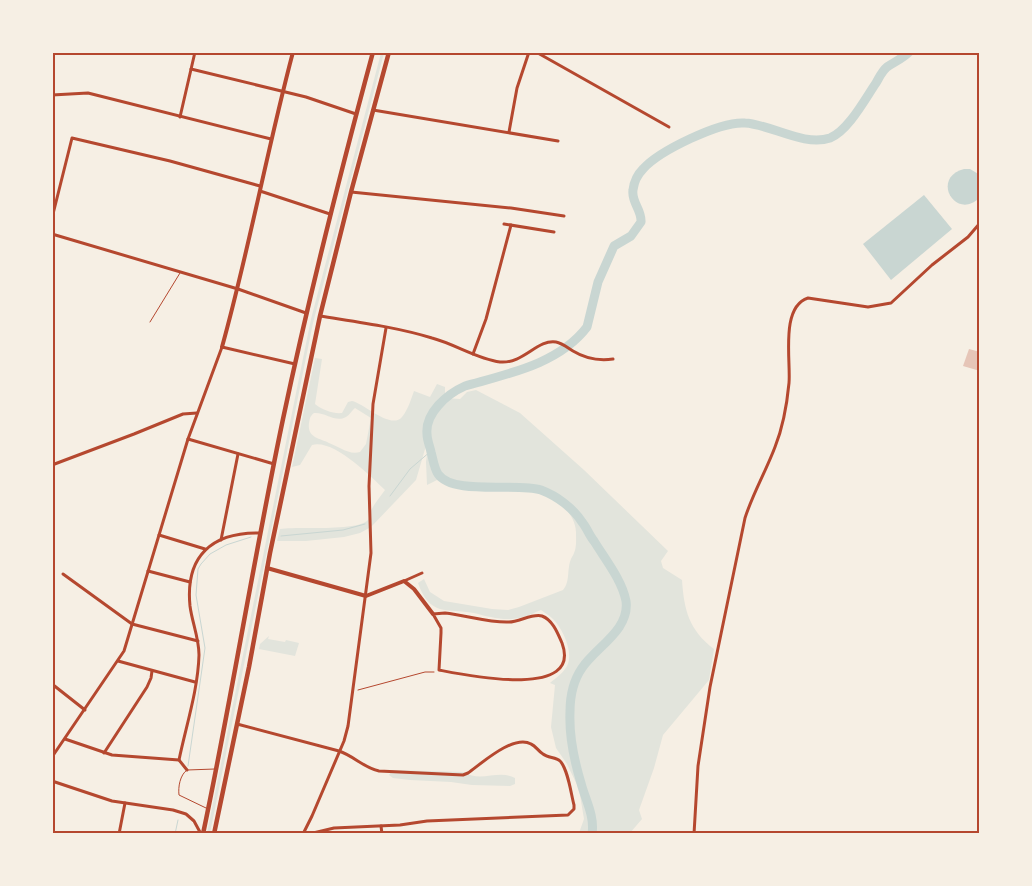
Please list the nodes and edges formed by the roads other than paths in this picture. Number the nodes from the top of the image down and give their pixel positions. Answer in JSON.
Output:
{"nodes":[{"id":1,"x":195,"y":52,"type":"edge"},
{"id":2,"x":293,"y":52,"type":"edge"},
{"id":3,"x":373,"y":52,"type":"edge"},
{"id":4,"x":389,"y":52,"type":"edge"},
{"id":5,"x":529,"y":52,"type":"edge"},
{"id":6,"x":536,"y":52,"type":"edge"},
{"id":7,"x":191,"y":69,"type":"junction"},
{"id":8,"x":283,"y":91,"type":"junction"},
{"id":9,"x":52,"y":95,"type":"edge"},
{"id":10,"x":373,"y":110,"type":"junction"},
{"id":11,"x":356,"y":114,"type":"junction"},
{"id":12,"x":180,"y":117,"type":"junction"},
{"id":13,"x":669,"y":127,"type":"dead end"},
{"id":14,"x":508,"y":132,"type":"junction"},
{"id":15,"x":271,"y":139,"type":"junction"},
{"id":16,"x":558,"y":141,"type":"dead end"},
{"id":17,"x":260,"y":186,"type":"junction"},
{"id":18,"x":259,"y":191,"type":"junction"},
{"id":19,"x":351,"y":192,"type":"junction"},
{"id":20,"x":330,"y":214,"type":"junction"},
{"id":21,"x":564,"y":216,"type":"dead end"},
{"id":22,"x":52,"y":218,"type":"edge"},
{"id":23,"x":980,"y":222,"type":"edge"},
{"id":24,"x":504,"y":224,"type":"dead end"},
{"id":25,"x":512,"y":225,"type":"junction"},
{"id":26,"x":554,"y":232,"type":"dead end"},
{"id":27,"x":52,"y":234,"type":"edge"},
{"id":28,"x":180,"y":272,"type":"junction"},
{"id":29,"x":238,"y":289,"type":"junction"},
{"id":30,"x":306,"y":313,"type":"junction"},
{"id":31,"x":320,"y":316,"type":"junction"},
{"id":32,"x":150,"y":322,"type":"dead end"},
{"id":33,"x":386,"y":328,"type":"junction"},
{"id":34,"x":222,"y":347,"type":"junction"},
{"id":35,"x":473,"y":354,"type":"junction"},
{"id":36,"x":613,"y":359,"type":"dead end"},
{"id":37,"x":295,"y":364,"type":"junction"},
{"id":38,"x":197,"y":413,"type":"junction"},
{"id":39,"x":188,"y":440,"type":"junction"},
{"id":40,"x":238,"y":454,"type":"junction"},
{"id":41,"x":274,"y":464,"type":"junction"},
{"id":42,"x":52,"y":465,"type":"edge"},
{"id":43,"x":260,"y":533,"type":"junction"},
{"id":44,"x":159,"y":535,"type":"junction"},
{"id":45,"x":221,"y":540,"type":"junction"},
{"id":46,"x":205,"y":549,"type":"junction"},
{"id":47,"x":267,"y":568,"type":"junction"},
{"id":48,"x":148,"y":571,"type":"junction"},
{"id":49,"x":422,"y":573,"type":"dead end"},
{"id":50,"x":63,"y":574,"type":"dead end"},
{"id":51,"x":404,"y":581,"type":"junction"},
{"id":52,"x":190,"y":582,"type":"junction"},
{"id":53,"x":366,"y":596,"type":"junction"},
{"id":54,"x":432,"y":614,"type":"junction"},
{"id":55,"x":132,"y":624,"type":"junction"},
{"id":56,"x":198,"y":641,"type":"junction"},
{"id":57,"x":118,"y":661,"type":"junction"},
{"id":58,"x":152,"y":671,"type":"junction"},
{"id":59,"x":195,"y":682,"type":"junction"},
{"id":60,"x":52,"y":684,"type":"edge"},
{"id":61,"x":85,"y":710,"type":"junction"},
{"id":62,"x":237,"y":724,"type":"junction"},
{"id":63,"x":64,"y":739,"type":"junction"},
{"id":64,"x":339,"y":750,"type":"junction"},
{"id":65,"x":104,"y":753,"type":"junction"},
{"id":66,"x":52,"y":757,"type":"edge"},
{"id":67,"x":179,"y":760,"type":"junction"},
{"id":68,"x":216,"y":769,"type":"junction"},
{"id":69,"x":187,"y":770,"type":"junction"},
{"id":70,"x":52,"y":781,"type":"edge"},
{"id":71,"x":125,"y":803,"type":"junction"},
{"id":72,"x":208,"y":809,"type":"junction"},
{"id":73,"x":381,"y":826,"type":"junction"},
{"id":74,"x":52,"y":832,"type":"edge"},
{"id":75,"x":57,"y":834,"type":"edge"},
{"id":76,"x":119,"y":834,"type":"edge"},
{"id":77,"x":202,"y":834,"type":"edge"},
{"id":78,"x":214,"y":834,"type":"edge"},
{"id":79,"x":303,"y":834,"type":"edge"},
{"id":80,"x":309,"y":834,"type":"edge"},
{"id":81,"x":382,"y":834,"type":"edge"},
{"id":82,"x":694,"y":834,"type":"edge"}],
"edges":[{"from":1,"to":7,"type":"street"},
{"from":2,"to":8,"type":"street"},
{"from":3,"to":11,"type":"main road"},
{"from":4,"to":10,"type":"main road"},
{"from":5,"to":14,"type":"street"},
{"from":6,"to":13,"type":"street"},
{"from":7,"to":8,"type":"street"},
{"from":7,"to":12,"type":"street"},
{"from":8,"to":11,"type":"street"},
{"from":8,"to":15,"type":"street"},
{"from":9,"to":12,"type":"street"},
{"from":10,"to":14,"type":"street"},
{"from":10,"to":19,"type":"main road"},
{"from":11,"to":20,"type":"main road"},
{"from":12,"to":15,"type":"street"},
{"from":14,"to":16,"type":"street"},
{"from":15,"to":17,"type":"street"},
{"from":17,"to":18,"type":"street"},
{"from":17,"to":22,"type":"street"},
{"from":18,"to":20,"type":"street"},
{"from":18,"to":29,"type":"street"},
{"from":19,"to":21,"type":"street"},
{"from":19,"to":31,"type":"main road"},
{"from":20,"to":30,"type":"main road"},
{"from":23,"to":82,"type":"street"},
{"from":24,"to":25,"type":"street"},
{"from":25,"to":26,"type":"street"},
{"from":25,"to":35,"type":"street"},
{"from":27,"to":28,"type":"street"},
{"from":28,"to":29,"type":"street"},
{"from":28,"to":32,"type":"lane"},
{"from":29,"to":30,"type":"street"},
{"from":29,"to":34,"type":"street"},
{"from":30,"to":37,"type":"main road"},
{"from":31,"to":33,"type":"street"},
{"from":31,"to":47,"type":"main road"},
{"from":33,"to":35,"type":"street"},
{"from":33,"to":53,"type":"street"},
{"from":34,"to":37,"type":"street"},
{"from":34,"to":38,"type":"street"},
{"from":35,"to":36,"type":"street"},
{"from":37,"to":41,"type":"main road"},
{"from":38,"to":39,"type":"street"},
{"from":38,"to":42,"type":"street"},
{"from":39,"to":40,"type":"street"},
{"from":39,"to":44,"type":"street"},
{"from":40,"to":41,"type":"street"},
{"from":40,"to":45,"type":"street"},
{"from":41,"to":43,"type":"main road"},
{"from":43,"to":45,"type":"street"},
{"from":43,"to":68,"type":"main road"},
{"from":44,"to":46,"type":"street"},
{"from":44,"to":48,"type":"street"},
{"from":45,"to":46,"type":"street"},
{"from":46,"to":52,"type":"street"},
{"from":47,"to":53,"type":"street"},
{"from":47,"to":62,"type":"main road"},
{"from":48,"to":52,"type":"street"},
{"from":48,"to":55,"type":"street"},
{"from":49,"to":51,"type":"street"},
{"from":50,"to":55,"type":"street"},
{"from":51,"to":53,"type":"street"},
{"from":51,"to":54,"type":"street"},
{"from":52,"to":56,"type":"street"},
{"from":53,"to":64,"type":"street"},
{"from":54,"to":54,"type":"street"},
{"from":55,"to":56,"type":"street"},
{"from":55,"to":57,"type":"street"},
{"from":56,"to":59,"type":"street"},
{"from":57,"to":58,"type":"street"},
{"from":57,"to":61,"type":"street"},
{"from":58,"to":59,"type":"street"},
{"from":58,"to":65,"type":"street"},
{"from":59,"to":67,"type":"street"},
{"from":60,"to":61,"type":"street"},
{"from":61,"to":63,"type":"street"},
{"from":62,"to":64,"type":"street"},
{"from":62,"to":78,"type":"main road"},
{"from":63,"to":65,"type":"street"},
{"from":63,"to":66,"type":"street"},
{"from":64,"to":73,"type":"street"},
{"from":64,"to":79,"type":"street"},
{"from":65,"to":67,"type":"street"},
{"from":67,"to":69,"type":"street"},
{"from":68,"to":69,"type":"lane"},
{"from":68,"to":72,"type":"main road"},
{"from":69,"to":72,"type":"lane"},
{"from":70,"to":71,"type":"street"},
{"from":71,"to":76,"type":"street"},
{"from":71,"to":77,"type":"street"},
{"from":72,"to":77,"type":"main road"},
{"from":73,"to":80,"type":"street"},
{"from":73,"to":81,"type":"street"},
{"from":74,"to":75,"type":"street"}]}
